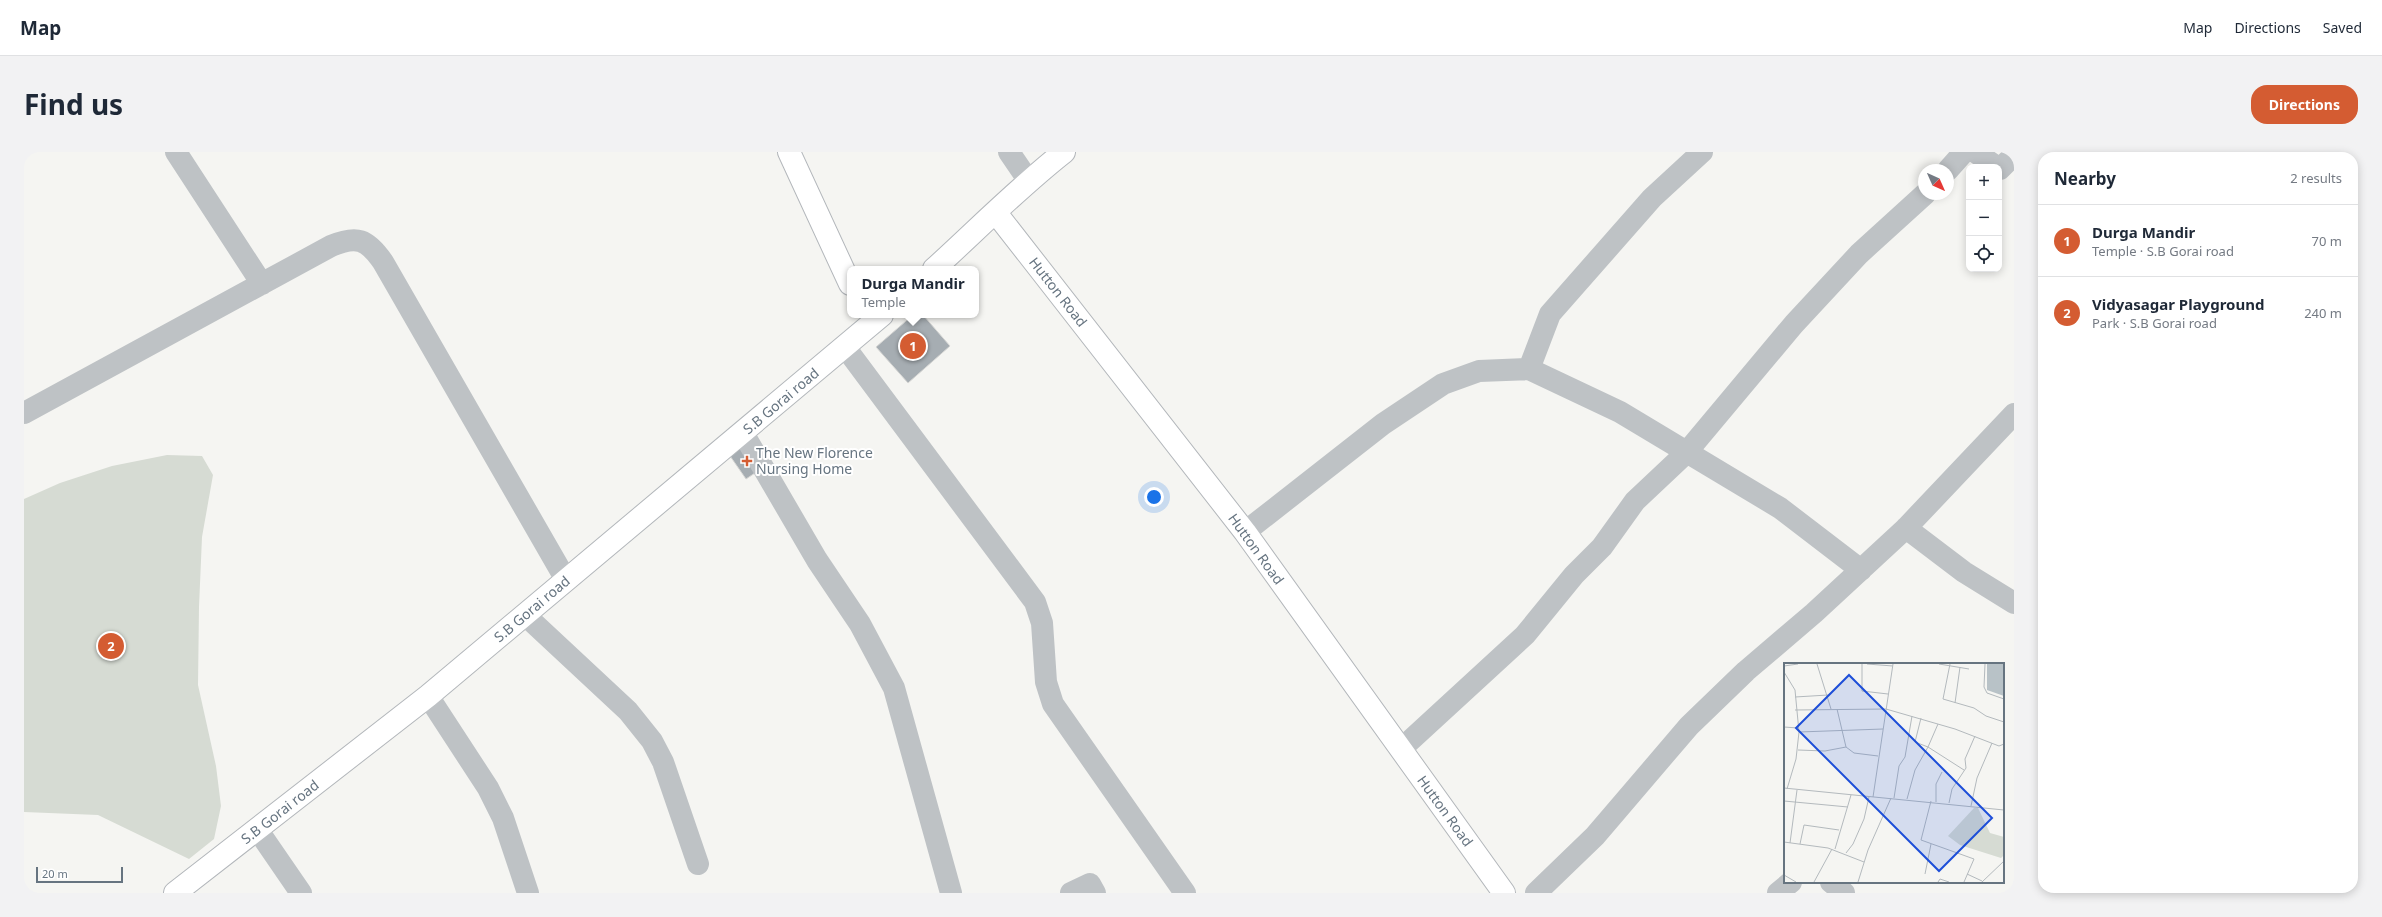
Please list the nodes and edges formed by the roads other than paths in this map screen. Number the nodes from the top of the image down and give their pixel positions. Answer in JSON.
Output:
{"nodes":[{"id":1,"x":176,"y":152,"type":"edge"},
{"id":2,"x":789,"y":152,"type":"edge"},
{"id":3,"x":1009,"y":152,"type":"edge"},
{"id":4,"x":1064,"y":152,"type":"edge"},
{"id":5,"x":1702,"y":152,"type":"edge"},
{"id":6,"x":1964,"y":152,"type":"edge"},
{"id":7,"x":1975,"y":152,"type":"edge"},
{"id":8,"x":1953,"y":164,"type":"edge"},
{"id":9,"x":2005,"y":167,"type":"edge"},
{"id":10,"x":1028,"y":180,"type":"junction"},
{"id":11,"x":1918,"y":200,"type":"edge"},
{"id":12,"x":996,"y":213,"type":"junction"},
{"id":13,"x":937,"y":266,"type":"edge"},
{"id":14,"x":847,"y":278,"type":"edge"},
{"id":15,"x":262,"y":284,"type":"junction"},
{"id":16,"x":873,"y":318,"type":"edge"},
{"id":17,"x":846,"y":347,"type":"junction"},
{"id":18,"x":1529,"y":369,"type":"junction"},
{"id":19,"x":24,"y":413,"type":"edge"},
{"id":20,"x":2014,"y":414,"type":"edge"},
{"id":21,"x":743,"y":432,"type":"junction"},
{"id":22,"x":1686,"y":453,"type":"junction"},
{"id":23,"x":1906,"y":528,"type":"junction"},
{"id":24,"x":1245,"y":532,"type":"junction"},
{"id":25,"x":1861,"y":570,"type":"junction"},
{"id":26,"x":566,"y":580,"type":"junction"},
{"id":27,"x":2014,"y":603,"type":"edge"},
{"id":28,"x":525,"y":615,"type":"junction"},
{"id":29,"x":428,"y":696,"type":"junction"},
{"id":30,"x":1401,"y":749,"type":"junction"},
{"id":31,"x":257,"y":829,"type":"junction"},
{"id":32,"x":698,"y":864,"type":"dead end"},
{"id":33,"x":1790,"y":883,"type":"edge"},
{"id":34,"x":1832,"y":883,"type":"edge"},
{"id":35,"x":175,"y":893,"type":"edge"},
{"id":36,"x":301,"y":893,"type":"edge"},
{"id":37,"x":528,"y":893,"type":"edge"},
{"id":38,"x":951,"y":893,"type":"edge"},
{"id":39,"x":1070,"y":893,"type":"edge"},
{"id":40,"x":1095,"y":893,"type":"edge"},
{"id":41,"x":1185,"y":893,"type":"edge"},
{"id":42,"x":1504,"y":893,"type":"edge"},
{"id":43,"x":1536,"y":893,"type":"edge"},
{"id":44,"x":1778,"y":893,"type":"edge"},
{"id":45,"x":1844,"y":893,"type":"edge"}],
"edges":[{"from":1,"to":15,"type":"street"},
{"from":2,"to":14,"type":"street"},
{"from":3,"to":10,"type":"street"},
{"from":4,"to":10,"type":"street"},
{"from":5,"to":18,"type":"street"},
{"from":6,"to":8,"type":"street"},
{"from":7,"to":9,"type":"street"},
{"from":10,"to":12,"type":"street"},
{"from":11,"to":22,"type":"street"},
{"from":12,"to":13,"type":"street"},
{"from":12,"to":24,"type":"street","name":"Hutton Road"},
{"from":15,"to":19,"type":"street"},
{"from":15,"to":26,"type":"street"},
{"from":16,"to":17,"type":"street","name":"S.B Gorai road"},
{"from":17,"to":21,"type":"street","name":"S.B Gorai road"},
{"from":17,"to":41,"type":"street"},
{"from":18,"to":22,"type":"street"},
{"from":18,"to":24,"type":"street"},
{"from":20,"to":23,"type":"street"},
{"from":21,"to":26,"type":"street","name":"S.B Gorai road"},
{"from":21,"to":38,"type":"street"},
{"from":22,"to":25,"type":"street"},
{"from":22,"to":30,"type":"street"},
{"from":23,"to":25,"type":"street"},
{"from":23,"to":27,"type":"street"},
{"from":24,"to":30,"type":"street","name":"Hutton Road"},
{"from":25,"to":43,"type":"street"},
{"from":26,"to":28,"type":"street","name":"S.B Gorai road"},
{"from":28,"to":29,"type":"street","name":"S.B Gorai road"},
{"from":28,"to":32,"type":"street"},
{"from":29,"to":31,"type":"street","name":"S.B Gorai road"},
{"from":29,"to":37,"type":"street"},
{"from":30,"to":42,"type":"street","name":"Hutton Road"},
{"from":31,"to":35,"type":"street","name":"S.B Gorai road"},
{"from":31,"to":36,"type":"street"},
{"from":33,"to":44,"type":"street"},
{"from":34,"to":45,"type":"street"},
{"from":39,"to":40,"type":"street"}]}
